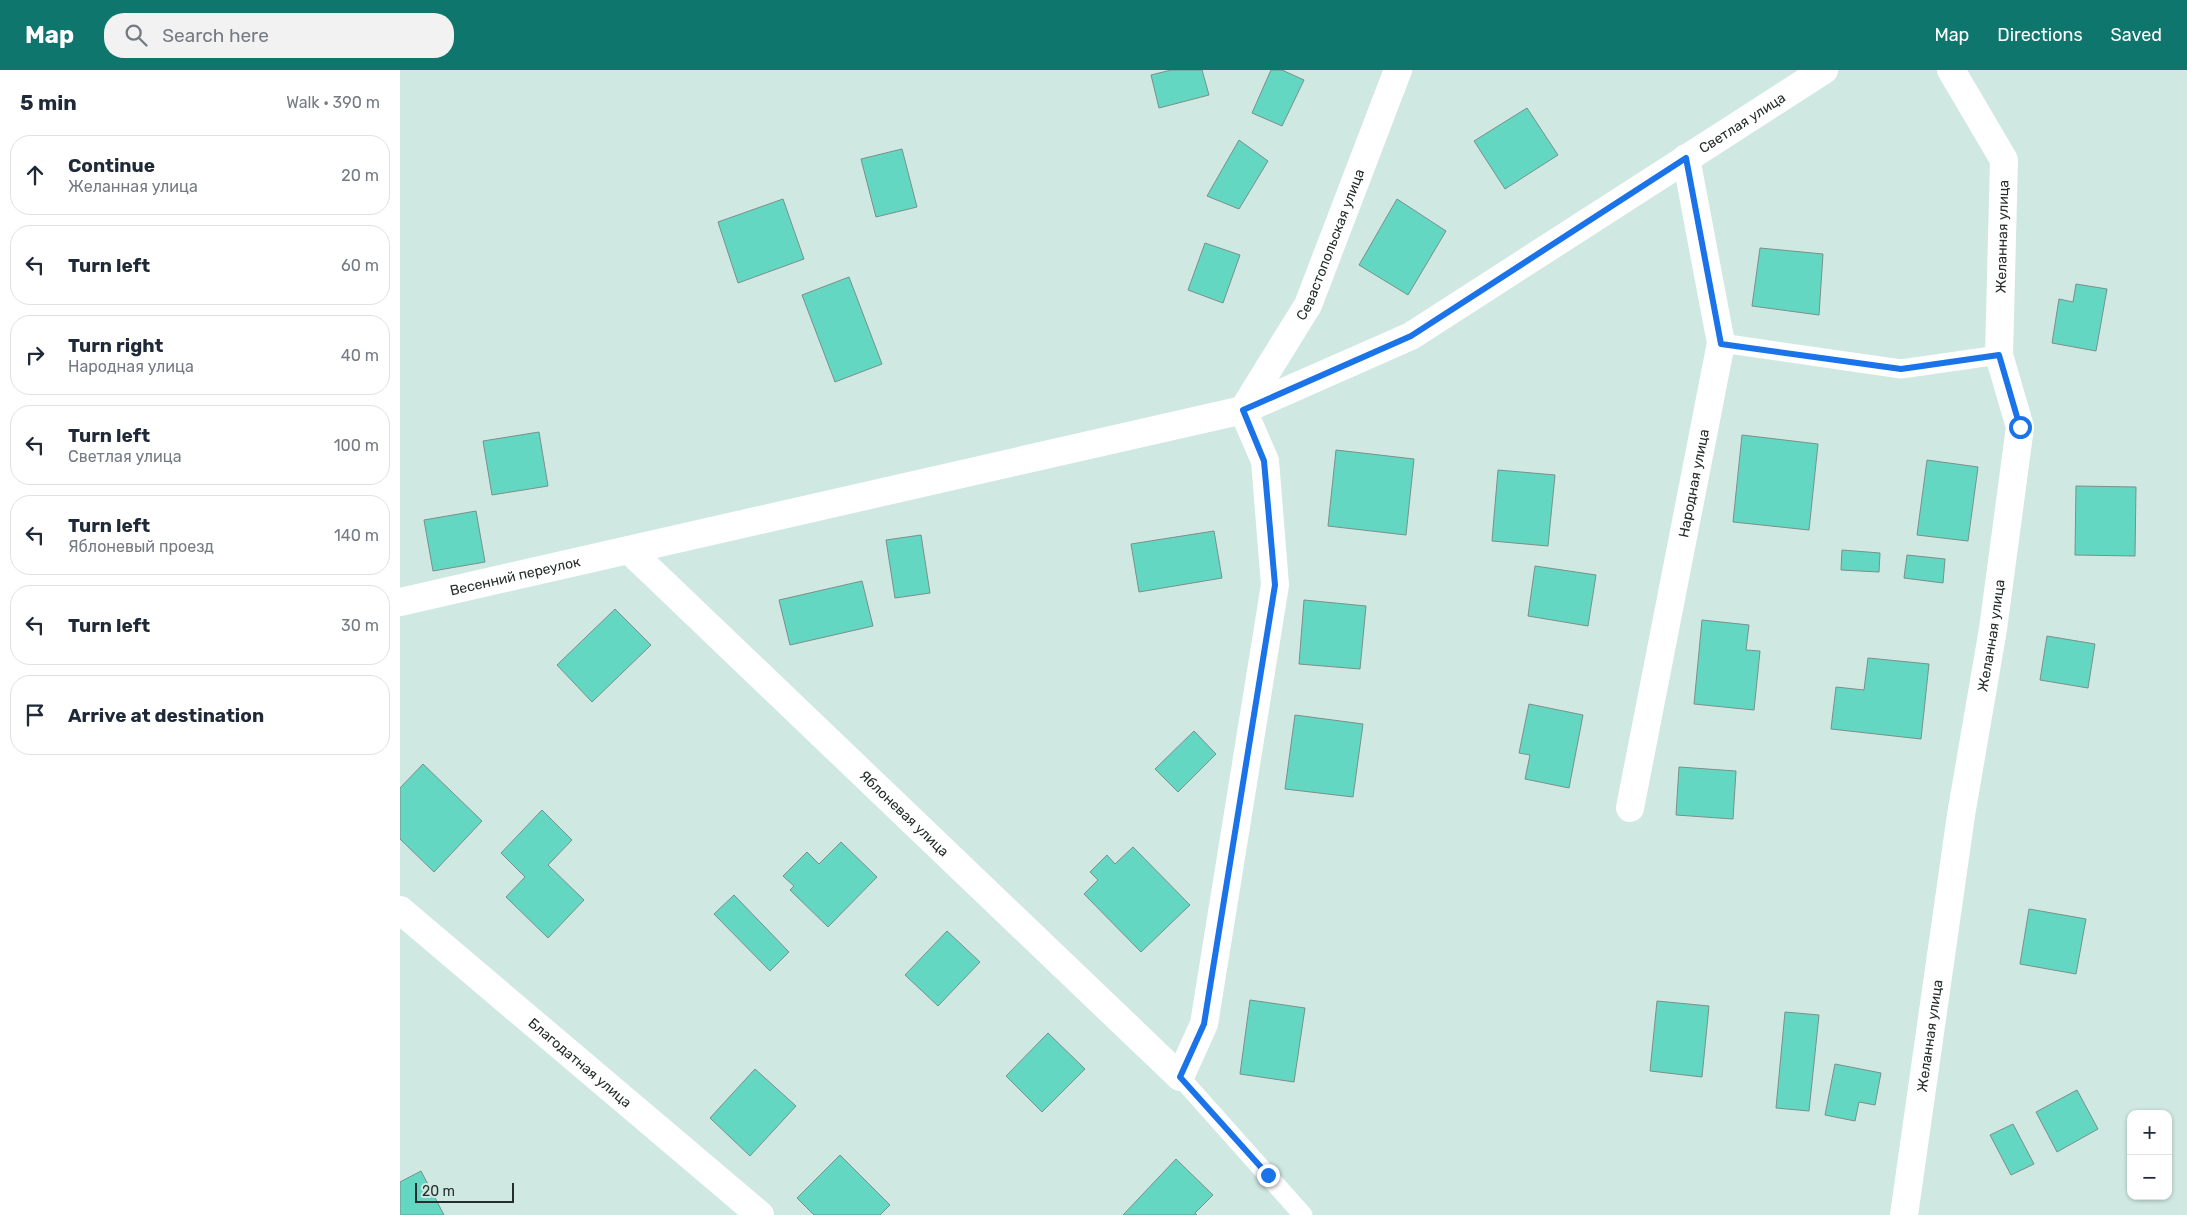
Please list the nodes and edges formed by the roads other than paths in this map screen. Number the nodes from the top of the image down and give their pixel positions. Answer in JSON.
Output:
{"nodes":[{"id":1,"x":1398,"y":70,"type":"edge"},
{"id":2,"x":1824,"y":70,"type":"edge"},
{"id":3,"x":1951,"y":70,"type":"edge"},
{"id":4,"x":1686,"y":158,"type":"junction"},
{"id":5,"x":1721,"y":344,"type":"junction"},
{"id":6,"x":1999,"y":355,"type":"junction"},
{"id":7,"x":1243,"y":410,"type":"junction"},
{"id":8,"x":629,"y":550,"type":"junction"},
{"id":9,"x":400,"y":602,"type":"edge"},
{"id":10,"x":1630,"y":808,"type":"dead end"},
{"id":11,"x":400,"y":910,"type":"edge"},
{"id":12,"x":1180,"y":1077,"type":"junction"},
{"id":13,"x":760,"y":1215,"type":"edge"},
{"id":14,"x":1303,"y":1215,"type":"edge"},
{"id":15,"x":1904,"y":1215,"type":"edge"}],
"edges":[{"from":1,"to":7,"type":"street","name":"Севастопольская улица"},
{"from":2,"to":4,"type":"street","name":"Светлая улица"},
{"from":3,"to":6,"type":"street","name":"Желанная улица"},
{"from":4,"to":5,"type":"street","name":"Народная улица"},
{"from":4,"to":7,"type":"street","name":"Светлая улица"},
{"from":5,"to":6,"type":"lane"},
{"from":5,"to":10,"type":"street","name":"Народная улица"},
{"from":6,"to":15,"type":"street","name":"Желанная улица"},
{"from":7,"to":8,"type":"street","name":"Светлая улица"},
{"from":7,"to":12,"type":"street"},
{"from":8,"to":9,"type":"street","name":"Весенний переулок"},
{"from":8,"to":12,"type":"street","name":"Яблоневая улица"},
{"from":11,"to":13,"type":"street","name":"Благодатная улица"},
{"from":12,"to":14,"type":"lane"}]}
